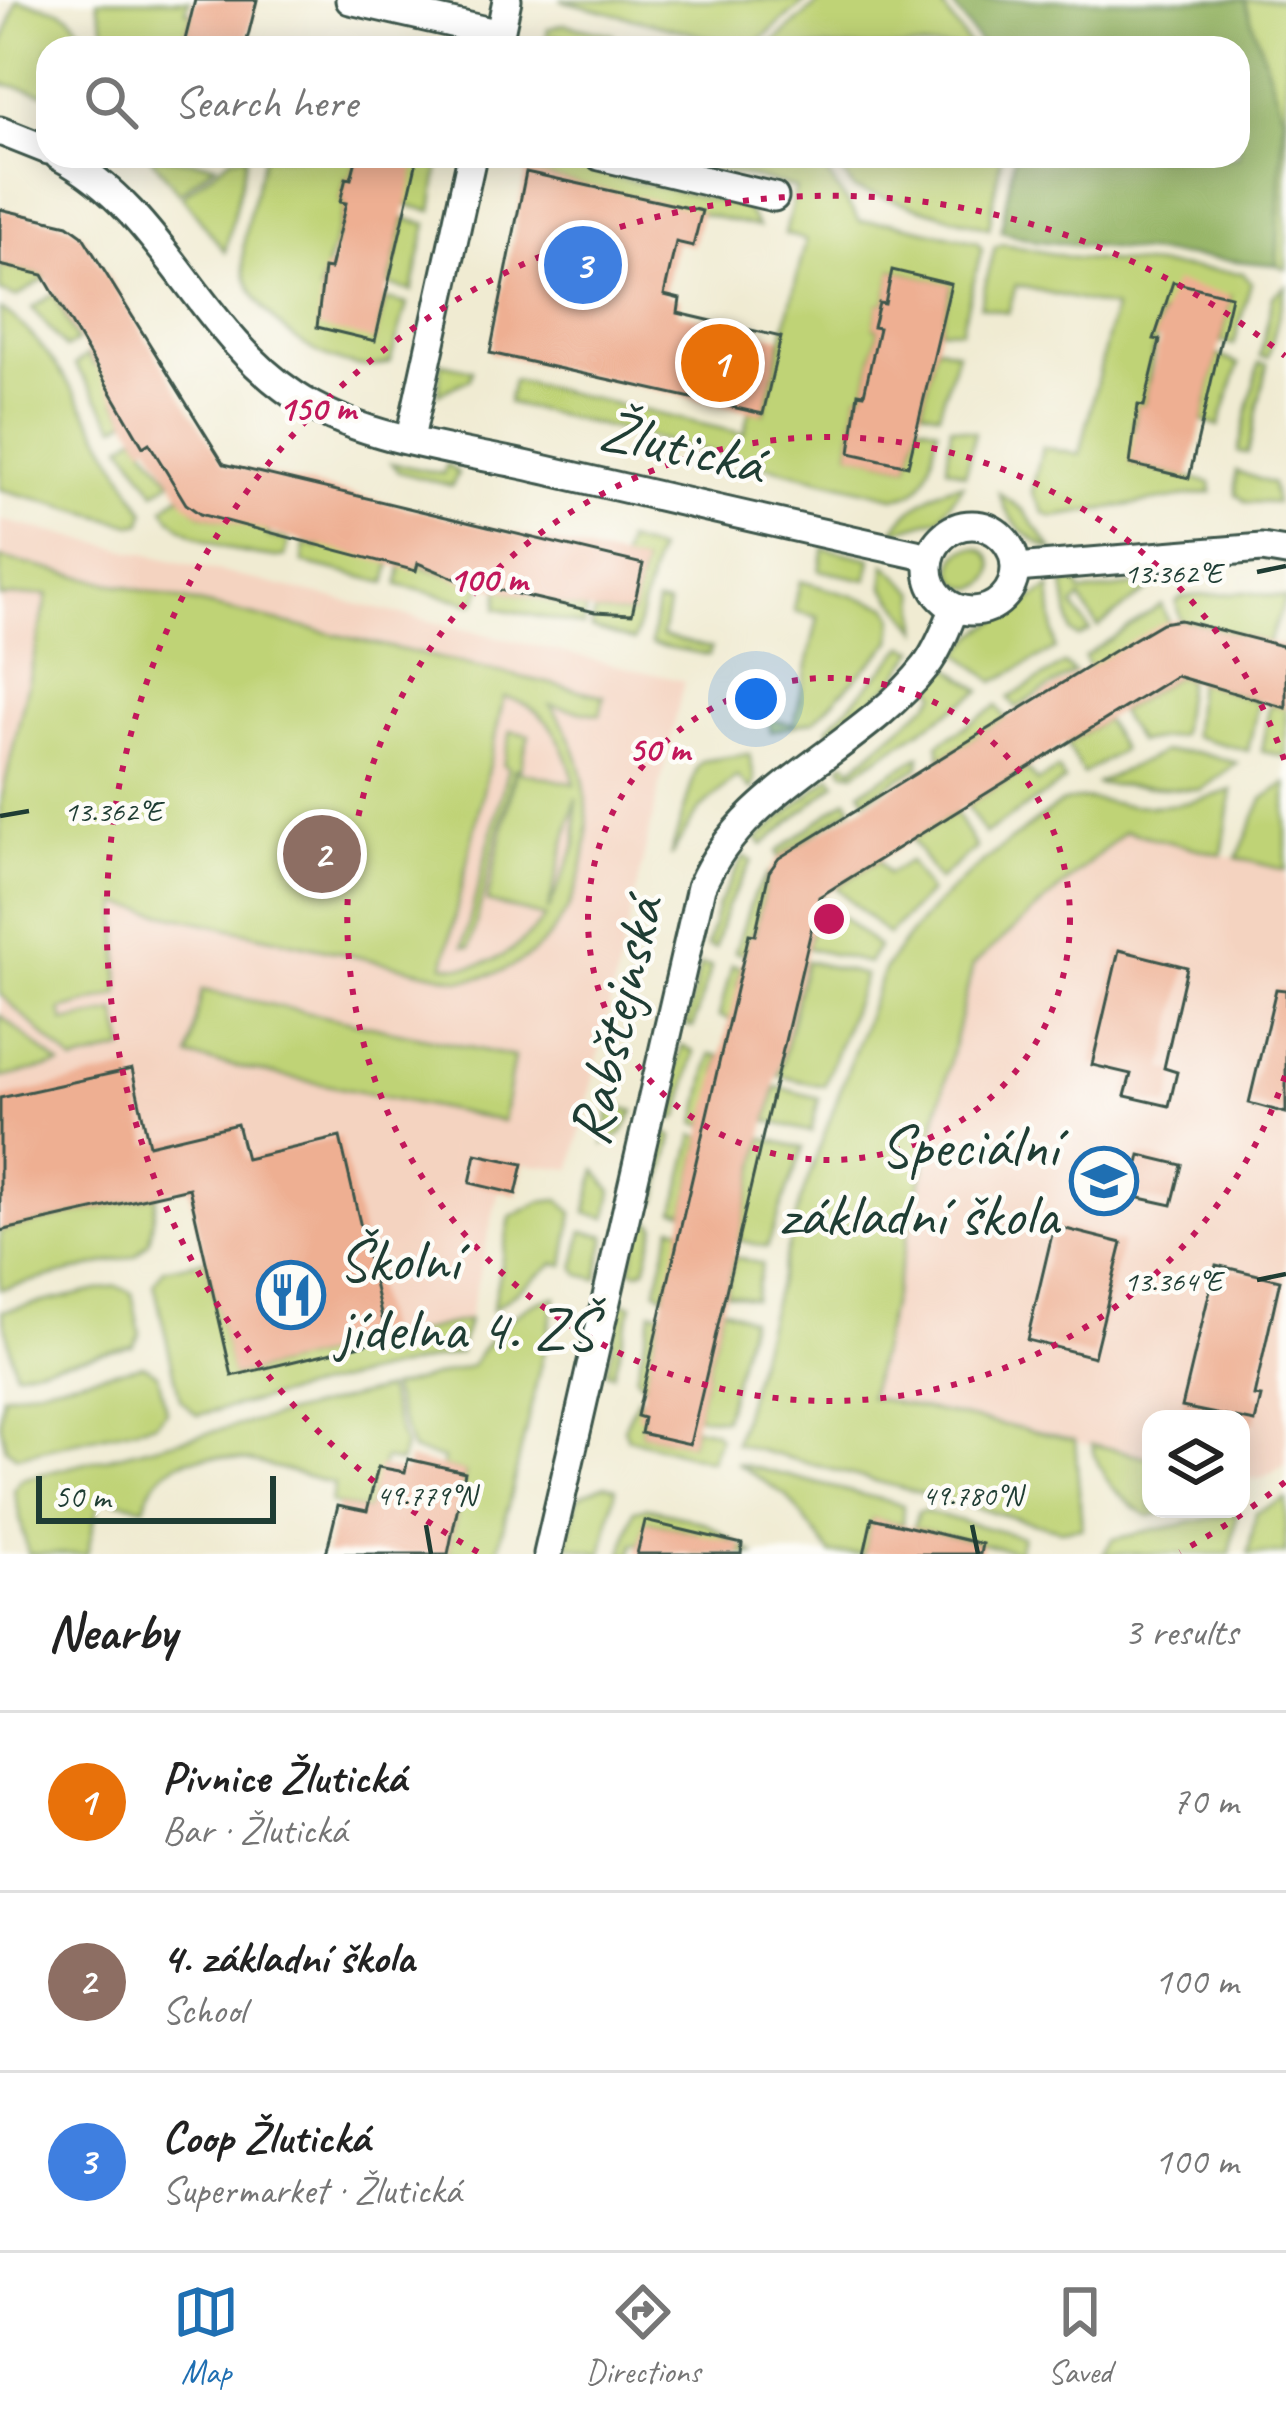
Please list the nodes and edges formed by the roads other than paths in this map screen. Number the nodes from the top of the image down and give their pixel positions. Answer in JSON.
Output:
{"nodes":[{"id":1,"x":350,"y":0,"type":"edge"},
{"id":2,"x":507,"y":0,"type":"edge"},
{"id":3,"x":480,"y":36,"type":"edge"},
{"id":4,"x":499,"y":36,"type":"edge"},
{"id":5,"x":0,"y":131,"type":"edge"},
{"id":6,"x":36,"y":145,"type":"edge"},
{"id":7,"x":78,"y":168,"type":"edge"},
{"id":8,"x":469,"y":168,"type":"edge"},
{"id":9,"x":651,"y":168,"type":"edge"},
{"id":10,"x":774,"y":197,"type":"dead end"},
{"id":11,"x":410,"y":438,"type":"junction"},
{"id":12,"x":1286,"y":552,"type":"edge"},
{"id":13,"x":930,"y":557,"type":"junction"},
{"id":14,"x":1016,"y":568,"type":"junction"},
{"id":15,"x":955,"y":608,"type":"junction"},
{"id":16,"x":548,"y":1554,"type":"edge"}],
"edges":[{"from":1,"to":3,"type":"street"},
{"from":2,"to":4,"type":"street"},
{"from":5,"to":6,"type":"street"},
{"from":7,"to":11,"type":"street","name":"Žlutická"},
{"from":8,"to":11,"type":"street"},
{"from":9,"to":10,"type":"street"},
{"from":11,"to":13,"type":"street","name":"Žlutická"},
{"from":12,"to":14,"type":"street"},
{"from":13,"to":14,"type":"street"},
{"from":13,"to":15,"type":"street"},
{"from":14,"to":15,"type":"street"},
{"from":15,"to":16,"type":"street","name":"Rabštejnská"}]}
